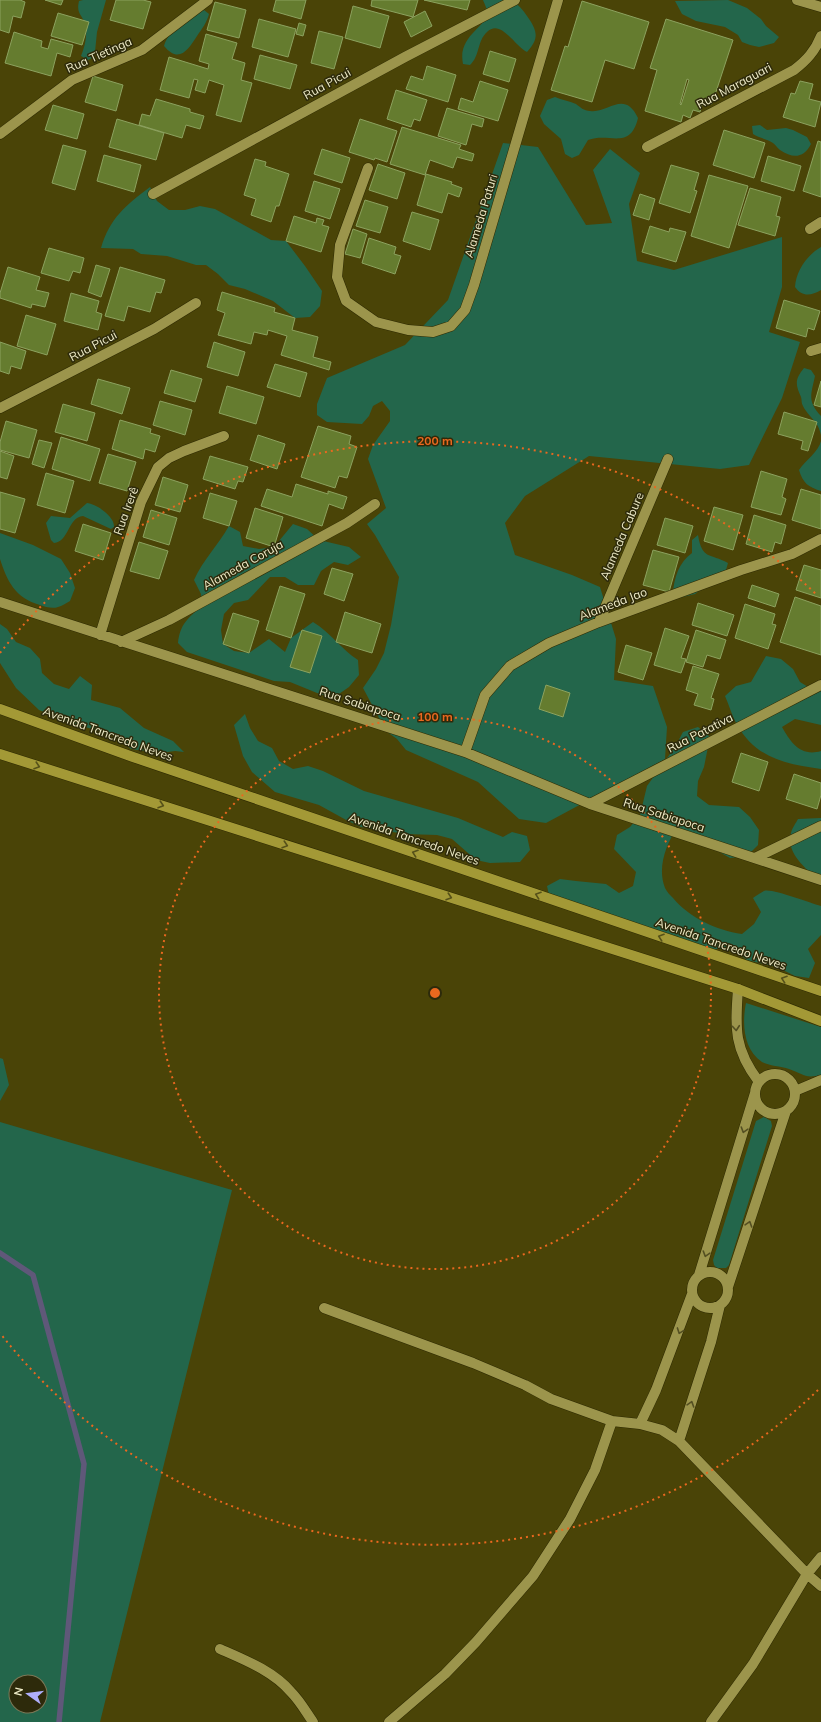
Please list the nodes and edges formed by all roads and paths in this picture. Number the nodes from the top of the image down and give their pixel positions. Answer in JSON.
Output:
{"nodes":[{"id":1,"x":208,"y":0,"type":"edge"},
{"id":2,"x":515,"y":0,"type":"edge"},
{"id":3,"x":558,"y":0,"type":"edge"},
{"id":4,"x":797,"y":0,"type":"edge"},
{"id":5,"x":821,"y":7,"type":"edge"},
{"id":6,"x":821,"y":36,"type":"edge"},
{"id":7,"x":0,"y":134,"type":"edge"},
{"id":8,"x":647,"y":146,"type":"dead end"},
{"id":9,"x":368,"y":168,"type":"dead end"},
{"id":10,"x":153,"y":194,"type":"dead end"},
{"id":11,"x":821,"y":222,"type":"edge"},
{"id":12,"x":810,"y":229,"type":"dead end"},
{"id":13,"x":196,"y":303,"type":"dead end"},
{"id":14,"x":0,"y":408,"type":"edge"},
{"id":15,"x":224,"y":436,"type":"dead end"},
{"id":16,"x":668,"y":459,"type":"dead end"},
{"id":17,"x":375,"y":504,"type":"dead end"},
{"id":18,"x":821,"y":539,"type":"edge"},
{"id":19,"x":0,"y":602,"type":"edge"},
{"id":20,"x":599,"y":622,"type":"junction"},
{"id":21,"x":100,"y":635,"type":"junction"},
{"id":22,"x":122,"y":642,"type":"junction"},
{"id":23,"x":821,"y":685,"type":"edge"},
{"id":24,"x":0,"y":709,"type":"edge"},
{"id":25,"x":465,"y":752,"type":"junction"},
{"id":26,"x":0,"y":754,"type":"edge"},
{"id":27,"x":590,"y":804,"type":"junction"},
{"id":28,"x":821,"y":826,"type":"edge"},
{"id":29,"x":755,"y":858,"type":"junction"},
{"id":30,"x":821,"y":880,"type":"edge"},
{"id":31,"x":738,"y":989,"type":"junction"},
{"id":32,"x":821,"y":991,"type":"edge"},
{"id":33,"x":821,"y":1021,"type":"edge"},
{"id":34,"x":821,"y":1080,"type":"edge"},
{"id":35,"x":759,"y":1082,"type":"junction"},
{"id":36,"x":795,"y":1091,"type":"junction"},
{"id":37,"x":755,"y":1093,"type":"junction"},
{"id":38,"x":786,"y":1111,"type":"junction"},
{"id":39,"x":699,"y":1275,"type":"junction"},
{"id":40,"x":728,"y":1287,"type":"junction"},
{"id":41,"x":692,"y":1294,"type":"junction"},
{"id":42,"x":720,"y":1305,"type":"junction"},
{"id":43,"x":324,"y":1308,"type":"dead end"},
{"id":44,"x":612,"y":1421,"type":"junction"},
{"id":45,"x":640,"y":1424,"type":"junction"},
{"id":46,"x":678,"y":1441,"type":"junction"},
{"id":47,"x":821,"y":1557,"type":"edge"},
{"id":48,"x":807,"y":1574,"type":"junction"},
{"id":49,"x":821,"y":1586,"type":"edge"},
{"id":50,"x":220,"y":1649,"type":"dead end"},
{"id":51,"x":313,"y":1722,"type":"edge"},
{"id":52,"x":388,"y":1722,"type":"edge"},
{"id":53,"x":711,"y":1722,"type":"edge"}],
"edges":[{"from":1,"to":7,"type":"street","name":"Rua Tietinga"},
{"from":2,"to":10,"type":"street","name":"Rua Picui"},
{"from":3,"to":9,"type":"street","name":"Alameda Paturi"},
{"from":4,"to":5,"type":"street"},
{"from":6,"to":8,"type":"street","name":"Rua Maraguari"},
{"from":11,"to":12,"type":"street"},
{"from":13,"to":14,"type":"street","name":"Rua Picui"},
{"from":15,"to":21,"type":"street","name":"Rua Irerê"},
{"from":16,"to":20,"type":"street","name":"Alameda Cabure"},
{"from":17,"to":22,"type":"street","name":"Alameda Coruja"},
{"from":18,"to":20,"type":"street","name":"Alameda Jao"},
{"from":19,"to":21,"type":"street","name":"Rua Sabiapoca"},
{"from":20,"to":25,"type":"street","name":"Alameda Jao"},
{"from":21,"to":22,"type":"street","name":"Rua Sabiapoca"},
{"from":22,"to":25,"type":"street","name":"Rua Sabiapoca"},
{"from":23,"to":27,"type":"street","name":"Rua Patativa"},
{"from":32,"to":24,"type":"main road","name":"Avenida Tancredo Neves","one_way":true},
{"from":25,"to":27,"type":"street","name":"Rua Sabiapoca"},
{"from":26,"to":31,"type":"main road","one_way":true},
{"from":27,"to":29,"type":"street","name":"Rua Sabiapoca"},
{"from":28,"to":29,"type":"street"},
{"from":29,"to":30,"type":"street","name":"Rua Sabiapoca"},
{"from":31,"to":33,"type":"main road"},
{"from":31,"to":35,"type":"street","one_way":true},
{"from":34,"to":36,"type":"street"},
{"from":35,"to":36,"type":"street"},
{"from":35,"to":37,"type":"street"},
{"from":36,"to":38,"type":"street"},
{"from":37,"to":38,"type":"street"},
{"from":37,"to":39,"type":"street","one_way":true},
{"from":40,"to":38,"type":"street","one_way":true},
{"from":39,"to":40,"type":"street"},
{"from":39,"to":41,"type":"street"},
{"from":40,"to":42,"type":"street"},
{"from":41,"to":42,"type":"street"},
{"from":41,"to":45,"type":"street","one_way":true},
{"from":46,"to":42,"type":"street","one_way":true},
{"from":43,"to":44,"type":"street"},
{"from":44,"to":45,"type":"street"},
{"from":44,"to":52,"type":"street"},
{"from":45,"to":46,"type":"street"},
{"from":46,"to":48,"type":"street"},
{"from":47,"to":48,"type":"street"},
{"from":48,"to":49,"type":"street"},
{"from":48,"to":53,"type":"street"},
{"from":50,"to":51,"type":"street"}]}
